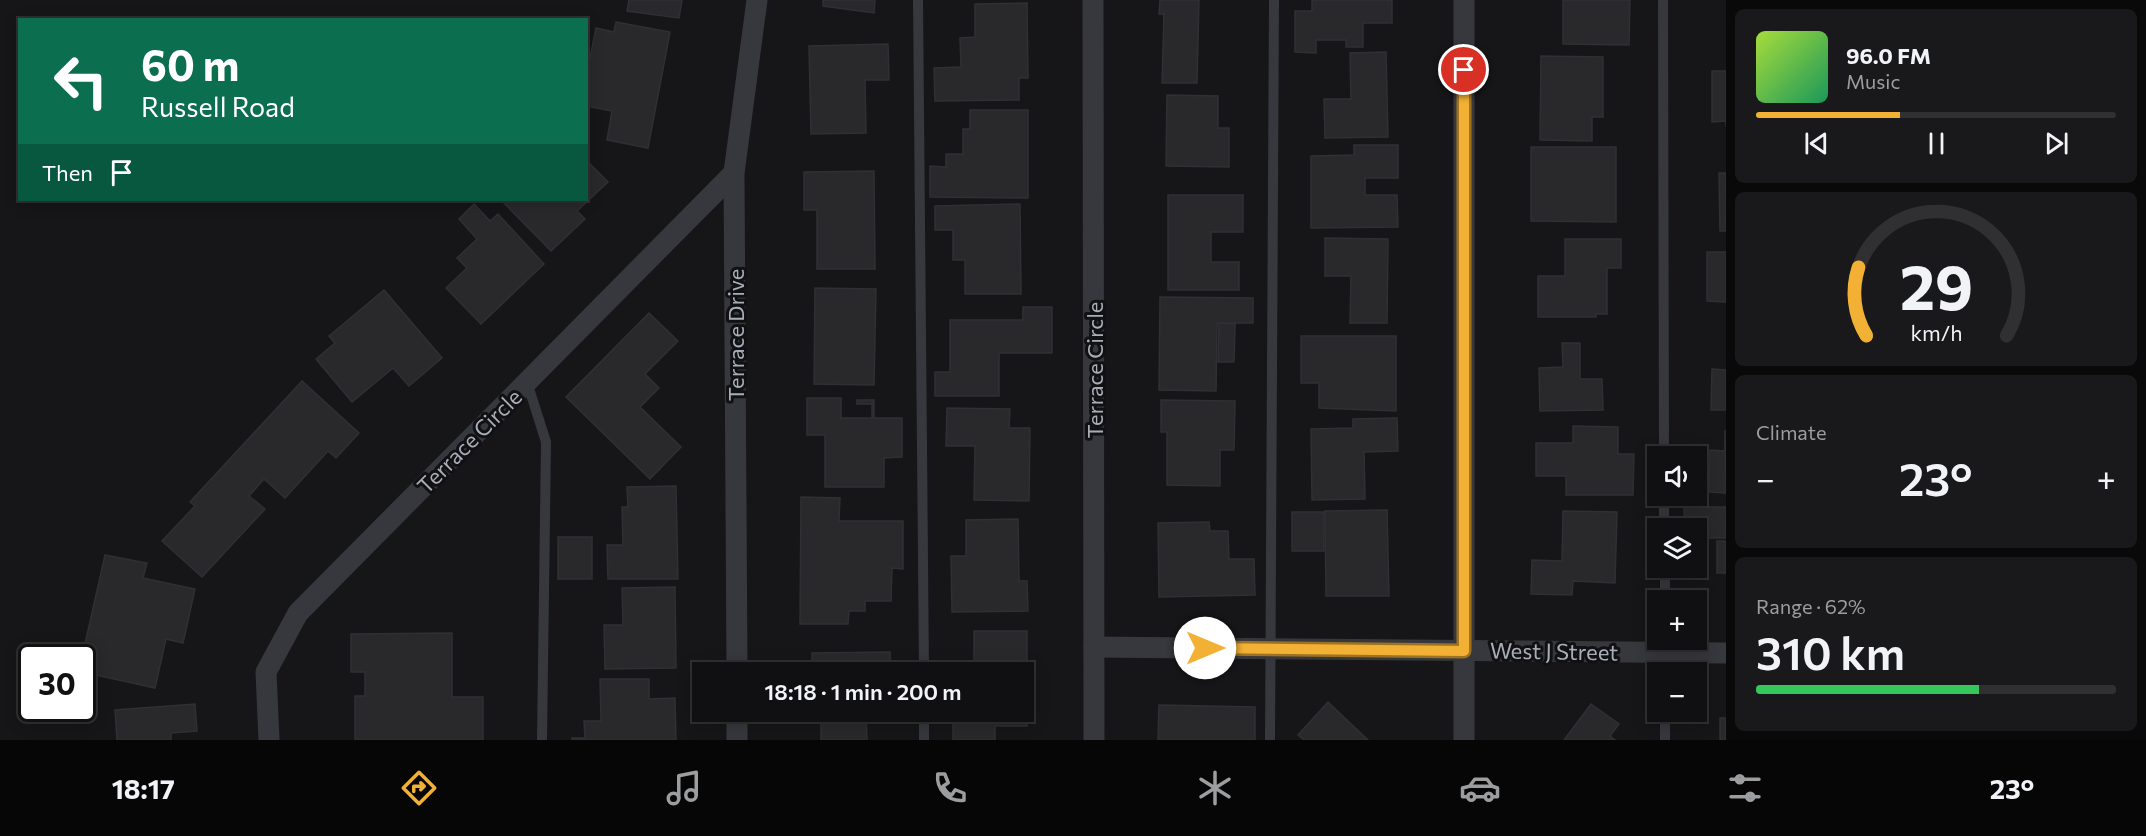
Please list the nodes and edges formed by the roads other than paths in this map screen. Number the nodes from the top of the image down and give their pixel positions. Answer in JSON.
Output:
{"nodes":[{"id":1,"x":757,"y":0,"type":"edge"},
{"id":2,"x":918,"y":0,"type":"edge"},
{"id":3,"x":1093,"y":0,"type":"edge"},
{"id":4,"x":1274,"y":0,"type":"edge"},
{"id":5,"x":1464,"y":0,"type":"edge"},
{"id":6,"x":1663,"y":0,"type":"edge"},
{"id":7,"x":734,"y":173,"type":"junction"},
{"id":8,"x":527,"y":382,"type":"junction"},
{"id":9,"x":1664,"y":446,"type":"edge"},
{"id":10,"x":1094,"y":647,"type":"junction"},
{"id":11,"x":1271,"y":648,"type":"junction"},
{"id":12,"x":1464,"y":651,"type":"junction"},
{"id":13,"x":1726,"y":653,"type":"edge"},
{"id":14,"x":1665,"y":654,"type":"edge"},
{"id":15,"x":737,"y":662,"type":"edge"},
{"id":16,"x":924,"y":662,"type":"edge"},
{"id":17,"x":737,"y":722,"type":"edge"},
{"id":18,"x":924,"y":722,"type":"edge"},
{"id":19,"x":1665,"y":722,"type":"edge"},
{"id":20,"x":269,"y":740,"type":"edge"},
{"id":21,"x":542,"y":740,"type":"edge"},
{"id":22,"x":737,"y":740,"type":"edge"},
{"id":23,"x":924,"y":740,"type":"edge"},
{"id":24,"x":1094,"y":740,"type":"edge"},
{"id":25,"x":1270,"y":740,"type":"edge"},
{"id":26,"x":1464,"y":740,"type":"edge"},
{"id":27,"x":1665,"y":740,"type":"edge"}],
"edges":[{"from":1,"to":7,"type":"street","name":"Terrace Drive"},
{"from":2,"to":16,"type":"lane"},
{"from":3,"to":10,"type":"street","name":"Terrace Circle"},
{"from":4,"to":11,"type":"lane"},
{"from":5,"to":12,"type":"street"},
{"from":6,"to":9,"type":"lane"},
{"from":7,"to":8,"type":"street","name":"Terrace Circle"},
{"from":7,"to":15,"type":"street","name":"Terrace Drive"},
{"from":8,"to":20,"type":"street","name":"Terrace Circle"},
{"from":8,"to":21,"type":"lane"},
{"from":10,"to":11,"type":"street","name":"West J Street"},
{"from":10,"to":24,"type":"street","name":"Terrace Circle"},
{"from":11,"to":12,"type":"street","name":"West J Street"},
{"from":11,"to":25,"type":"lane"},
{"from":12,"to":14,"type":"street","name":"West J Street"},
{"from":12,"to":26,"type":"street"},
{"from":13,"to":14,"type":"street","name":"West J Street"},
{"from":17,"to":22,"type":"street"},
{"from":18,"to":23,"type":"lane"},
{"from":19,"to":27,"type":"lane"}]}
